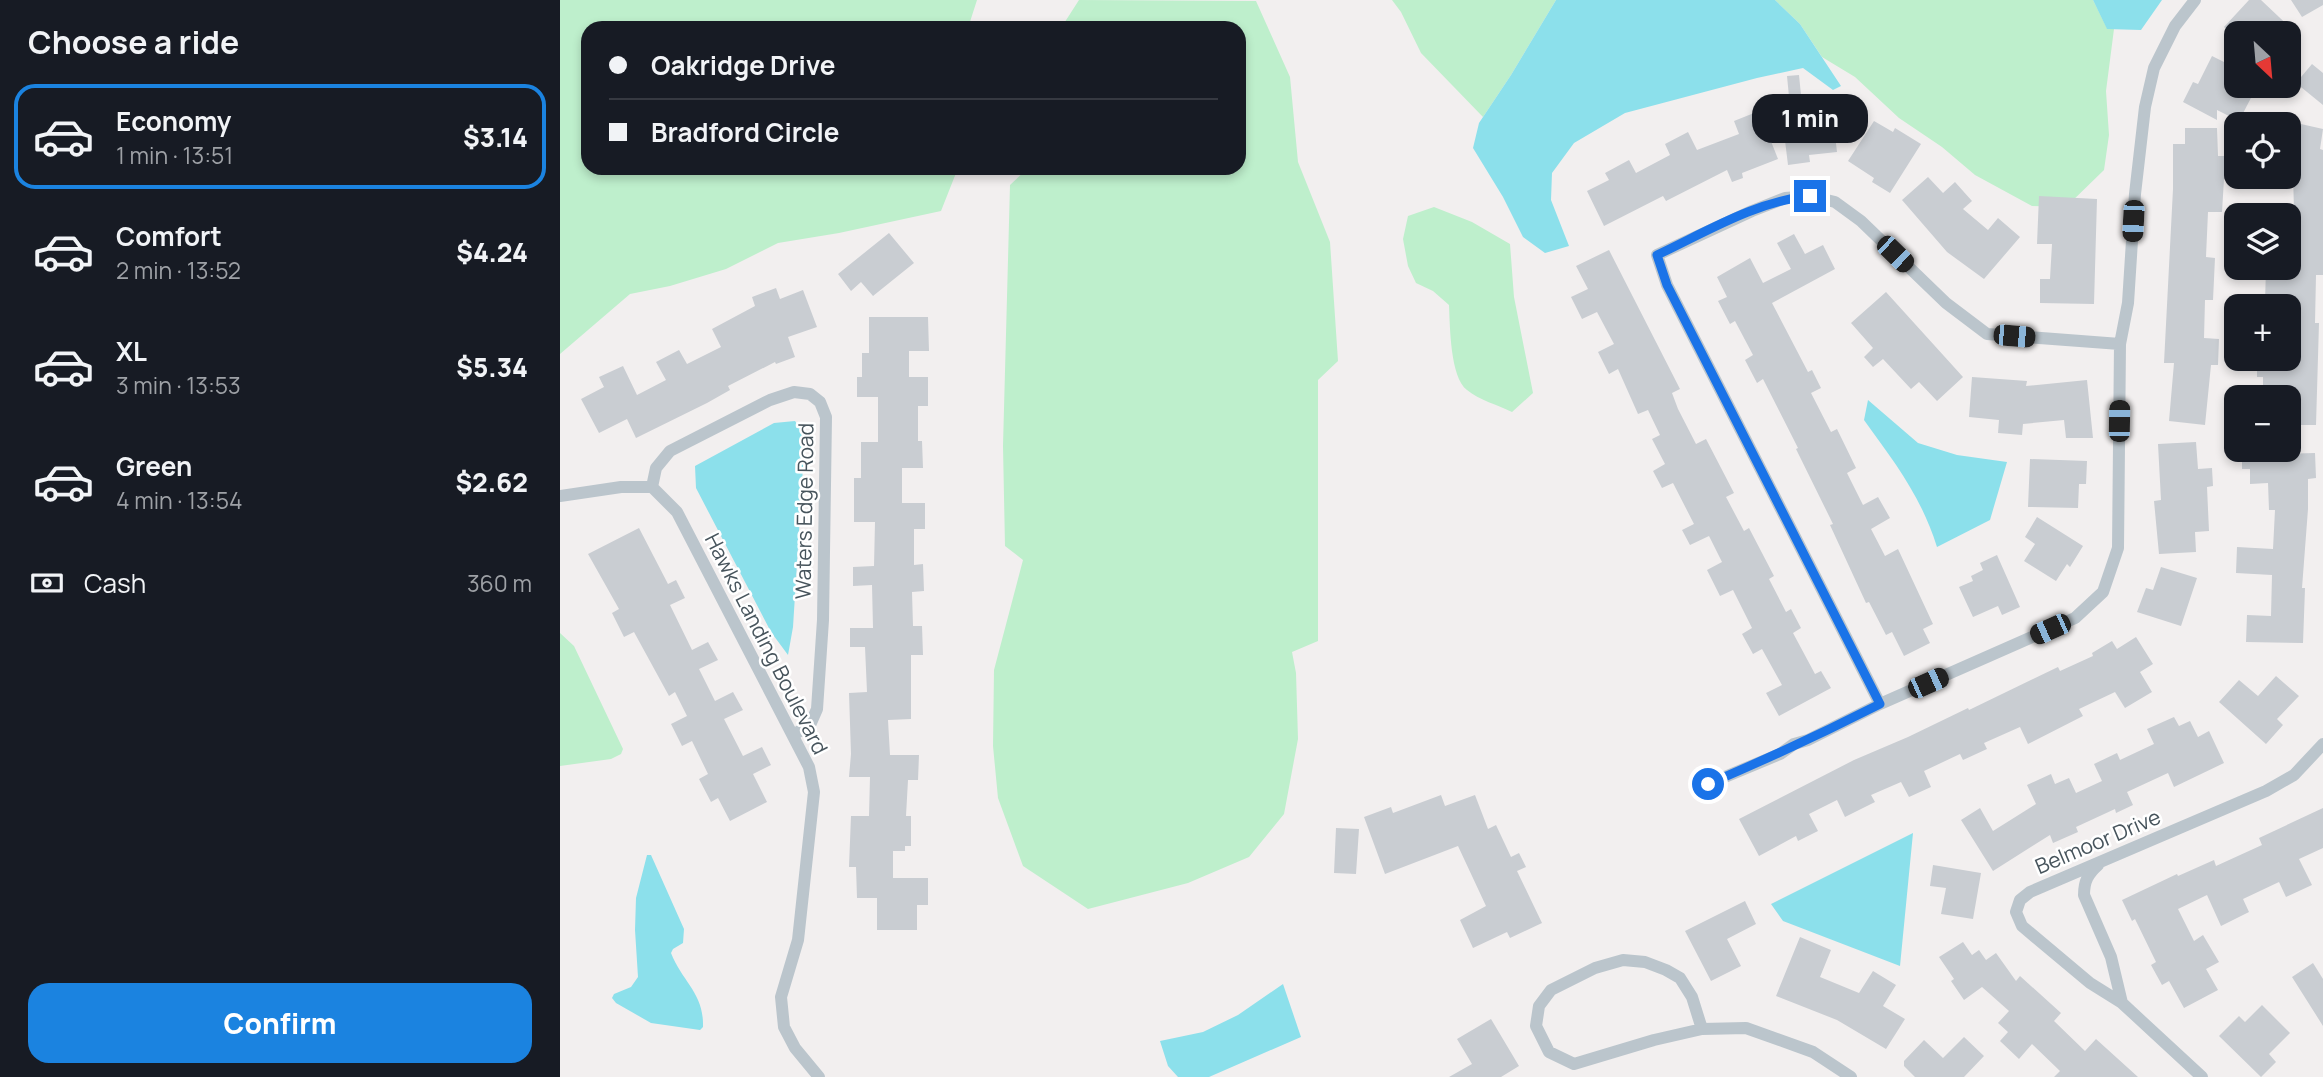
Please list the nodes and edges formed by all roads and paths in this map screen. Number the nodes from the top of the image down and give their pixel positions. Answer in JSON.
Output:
{"nodes":[{"id":1,"x":2195,"y":0,"type":"edge"},
{"id":2,"x":2120,"y":344,"type":"junction"},
{"id":3,"x":652,"y":486,"type":"junction"},
{"id":4,"x":560,"y":496,"type":"edge"},
{"id":5,"x":1880,"y":704,"type":"junction"},
{"id":6,"x":793,"y":734,"type":"junction"},
{"id":7,"x":2323,"y":744,"type":"edge"},
{"id":8,"x":1708,"y":784,"type":"dead end"},
{"id":9,"x":2098,"y":864,"type":"junction"},
{"id":10,"x":2122,"y":1003,"type":"junction"},
{"id":11,"x":1702,"y":1029,"type":"junction"},
{"id":12,"x":819,"y":1077,"type":"edge"},
{"id":13,"x":1851,"y":1077,"type":"edge"},
{"id":14,"x":2202,"y":1077,"type":"edge"}],
"edges":[{"from":1,"to":2,"type":"street"},
{"from":2,"to":5,"type":"street"},
{"from":2,"to":5,"type":"street"},
{"from":3,"to":4,"type":"street"},
{"from":3,"to":6,"type":"street","name":"Hawks Landing Boulevard"},
{"from":3,"to":6,"type":"street","name":"Waters Edge Road"},
{"from":5,"to":8,"type":"street"},
{"from":6,"to":12,"type":"street","name":"Hawks Landing Boulevard"},
{"from":7,"to":9,"type":"street","name":"Belmoor Drive"},
{"from":9,"to":10,"type":"street"},
{"from":9,"to":10,"type":"street","name":"Belmoor Drive"},
{"from":10,"to":14,"type":"street","name":"Belmoor Drive"},
{"from":11,"to":11,"type":"street"},
{"from":11,"to":13,"type":"street"}]}
